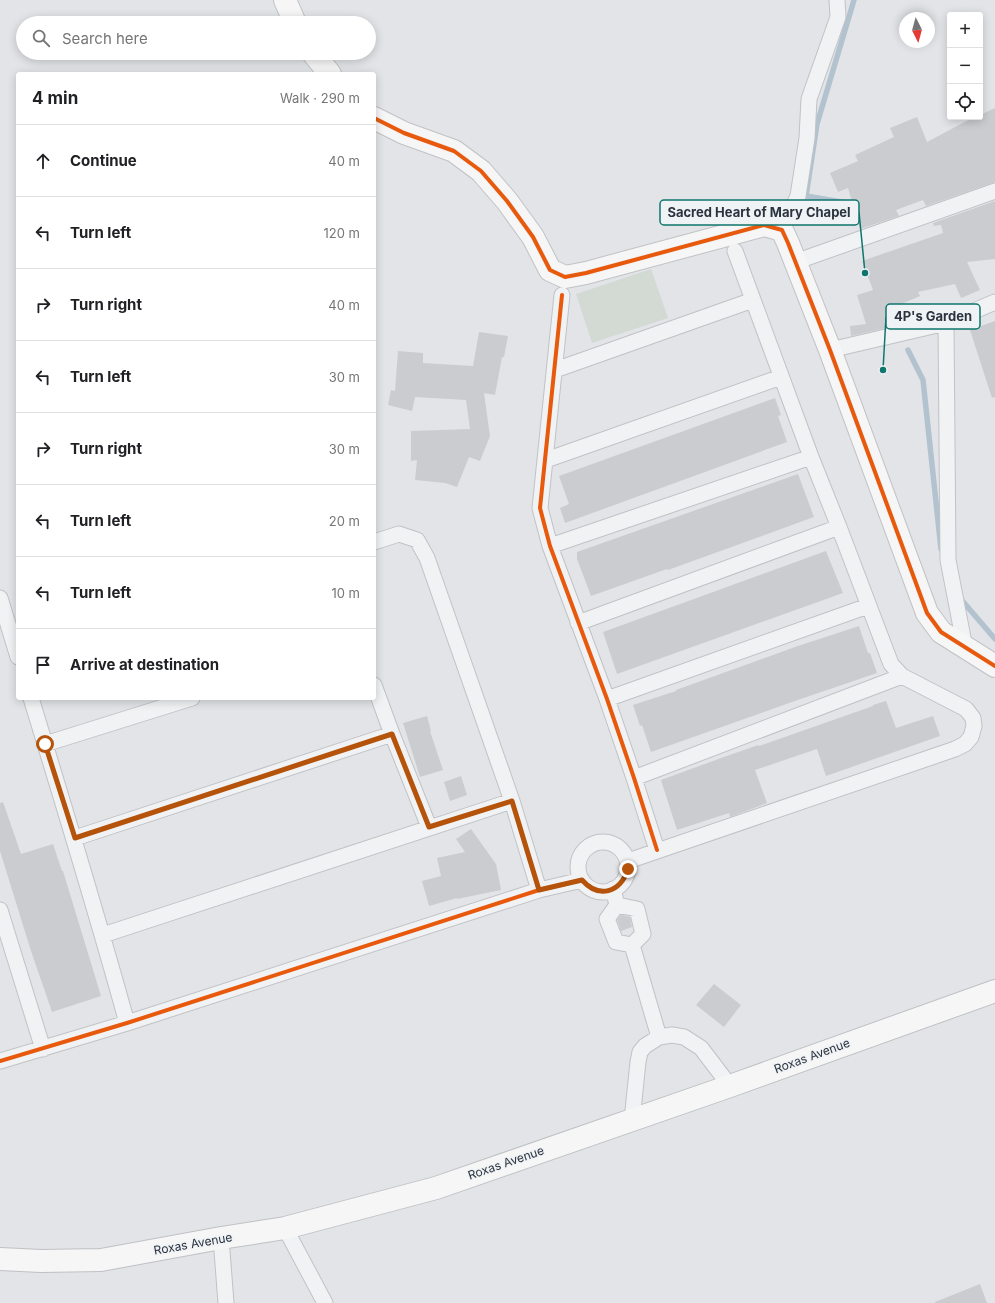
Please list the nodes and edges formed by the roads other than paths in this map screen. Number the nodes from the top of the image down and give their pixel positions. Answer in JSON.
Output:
{"nodes":[{"id":1,"x":285,"y":0,"type":"edge"},
{"id":2,"x":837,"y":0,"type":"edge"},
{"id":3,"x":292,"y":16,"type":"edge"},
{"id":4,"x":319,"y":60,"type":"edge"},
{"id":5,"x":328,"y":72,"type":"edge"},
{"id":6,"x":376,"y":119,"type":"edge"},
{"id":7,"x":995,"y":191,"type":"edge"},
{"id":8,"x":782,"y":230,"type":"junction"},
{"id":9,"x":735,"y":251,"type":"dead end"},
{"id":10,"x":795,"y":262,"type":"junction"},
{"id":11,"x":562,"y":295,"type":"dead end"},
{"id":12,"x":753,"y":300,"type":"junction"},
{"id":13,"x":995,"y":302,"type":"edge"},
{"id":14,"x":946,"y":322,"type":"junction"},
{"id":15,"x":830,"y":350,"type":"junction"},
{"id":16,"x":555,"y":370,"type":"junction"},
{"id":17,"x":781,"y":377,"type":"junction"},
{"id":18,"x":811,"y":457,"type":"junction"},
{"id":19,"x":546,"y":460,"type":"junction"},
{"id":20,"x":839,"y":527,"type":"junction"},
{"id":21,"x":376,"y":541,"type":"edge"},
{"id":22,"x":550,"y":546,"type":"junction"},
{"id":23,"x":0,"y":598,"type":"edge"},
{"id":24,"x":868,"y":606,"type":"junction"},
{"id":25,"x":578,"y":623,"type":"junction"},
{"id":26,"x":965,"y":648,"type":"junction"},
{"id":27,"x":16,"y":649,"type":"edge"},
{"id":28,"x":995,"y":666,"type":"edge"},
{"id":29,"x":902,"y":676,"type":"junction"},
{"id":30,"x":376,"y":690,"type":"edge"},
{"id":31,"x":606,"y":698,"type":"junction"},
{"id":32,"x":32,"y":700,"type":"edge"},
{"id":33,"x":186,"y":700,"type":"edge"},
{"id":34,"x":392,"y":734,"type":"junction"},
{"id":35,"x":45,"y":744,"type":"junction"},
{"id":36,"x":634,"y":778,"type":"junction"},
{"id":37,"x":512,"y":801,"type":"junction"},
{"id":38,"x":429,"y":827,"type":"junction"},
{"id":39,"x":75,"y":838,"type":"junction"},
{"id":40,"x":657,"y":850,"type":"junction"},
{"id":41,"x":628,"y":861,"type":"junction"},
{"id":42,"x":582,"y":880,"type":"junction"},
{"id":43,"x":613,"y":889,"type":"junction"},
{"id":44,"x":539,"y":890,"type":"junction"},
{"id":45,"x":617,"y":904,"type":"junction"},
{"id":46,"x":0,"y":910,"type":"edge"},
{"id":47,"x":103,"y":935,"type":"junction"},
{"id":48,"x":632,"y":945,"type":"junction"},
{"id":49,"x":995,"y":991,"type":"edge"},
{"id":50,"x":127,"y":1023,"type":"junction"},
{"id":51,"x":659,"y":1037,"type":"junction"},
{"id":52,"x":43,"y":1049,"type":"junction"},
{"id":53,"x":0,"y":1061,"type":"edge"},
{"id":54,"x":730,"y":1086,"type":"junction"},
{"id":55,"x":632,"y":1120,"type":"junction"},
{"id":56,"x":285,"y":1228,"type":"junction"},
{"id":57,"x":221,"y":1238,"type":"junction"},
{"id":58,"x":0,"y":1258,"type":"edge"},
{"id":59,"x":226,"y":1303,"type":"edge"},
{"id":60,"x":325,"y":1303,"type":"edge"}],
"edges":[{"from":1,"to":3,"type":"street"},
{"from":2,"to":8,"type":"street"},
{"from":4,"to":5,"type":"street"},
{"from":6,"to":8,"type":"street"},
{"from":7,"to":10,"type":"street"},
{"from":8,"to":10,"type":"street"},
{"from":9,"to":12,"type":"street"},
{"from":10,"to":15,"type":"street"},
{"from":11,"to":16,"type":"street"},
{"from":12,"to":16,"type":"street"},
{"from":12,"to":17,"type":"street"},
{"from":13,"to":14,"type":"street"},
{"from":14,"to":15,"type":"street"},
{"from":14,"to":26,"type":"street"},
{"from":15,"to":26,"type":"street"},
{"from":16,"to":19,"type":"street"},
{"from":17,"to":18,"type":"street"},
{"from":17,"to":19,"type":"street"},
{"from":18,"to":20,"type":"street"},
{"from":18,"to":22,"type":"street"},
{"from":19,"to":22,"type":"street"},
{"from":20,"to":24,"type":"street"},
{"from":20,"to":25,"type":"street"},
{"from":21,"to":37,"type":"street"},
{"from":22,"to":25,"type":"street"},
{"from":23,"to":27,"type":"street"},
{"from":24,"to":29,"type":"street"},
{"from":24,"to":31,"type":"street"},
{"from":25,"to":31,"type":"street"},
{"from":26,"to":28,"type":"street"},
{"from":29,"to":36,"type":"street"},
{"from":29,"to":40,"type":"street"},
{"from":30,"to":34,"type":"street"},
{"from":31,"to":36,"type":"street"},
{"from":32,"to":35,"type":"street"},
{"from":33,"to":35,"type":"street"},
{"from":34,"to":38,"type":"street"},
{"from":34,"to":39,"type":"street"},
{"from":35,"to":39,"type":"street"},
{"from":36,"to":40,"type":"street"},
{"from":37,"to":38,"type":"street"},
{"from":37,"to":44,"type":"street"},
{"from":38,"to":47,"type":"street"},
{"from":39,"to":47,"type":"street"},
{"from":40,"to":41,"type":"street"},
{"from":41,"to":42,"type":"street"},
{"from":41,"to":43,"type":"street"},
{"from":42,"to":43,"type":"street"},
{"from":42,"to":44,"type":"street"},
{"from":43,"to":45,"type":"street"},
{"from":44,"to":50,"type":"street"},
{"from":45,"to":48,"type":"street"},
{"from":45,"to":48,"type":"street"},
{"from":46,"to":52,"type":"street"},
{"from":47,"to":50,"type":"street"},
{"from":48,"to":51,"type":"street"},
{"from":49,"to":54,"type":"street","name":"Roxas Avenue"},
{"from":50,"to":52,"type":"street"},
{"from":51,"to":54,"type":"street"},
{"from":51,"to":55,"type":"street"},
{"from":52,"to":53,"type":"street"},
{"from":54,"to":55,"type":"street","name":"Roxas Avenue"},
{"from":55,"to":56,"type":"street","name":"Roxas Avenue"},
{"from":56,"to":57,"type":"street","name":"Roxas Avenue"},
{"from":56,"to":60,"type":"street"},
{"from":57,"to":58,"type":"street","name":"Roxas Avenue"},
{"from":57,"to":59,"type":"street"}]}
